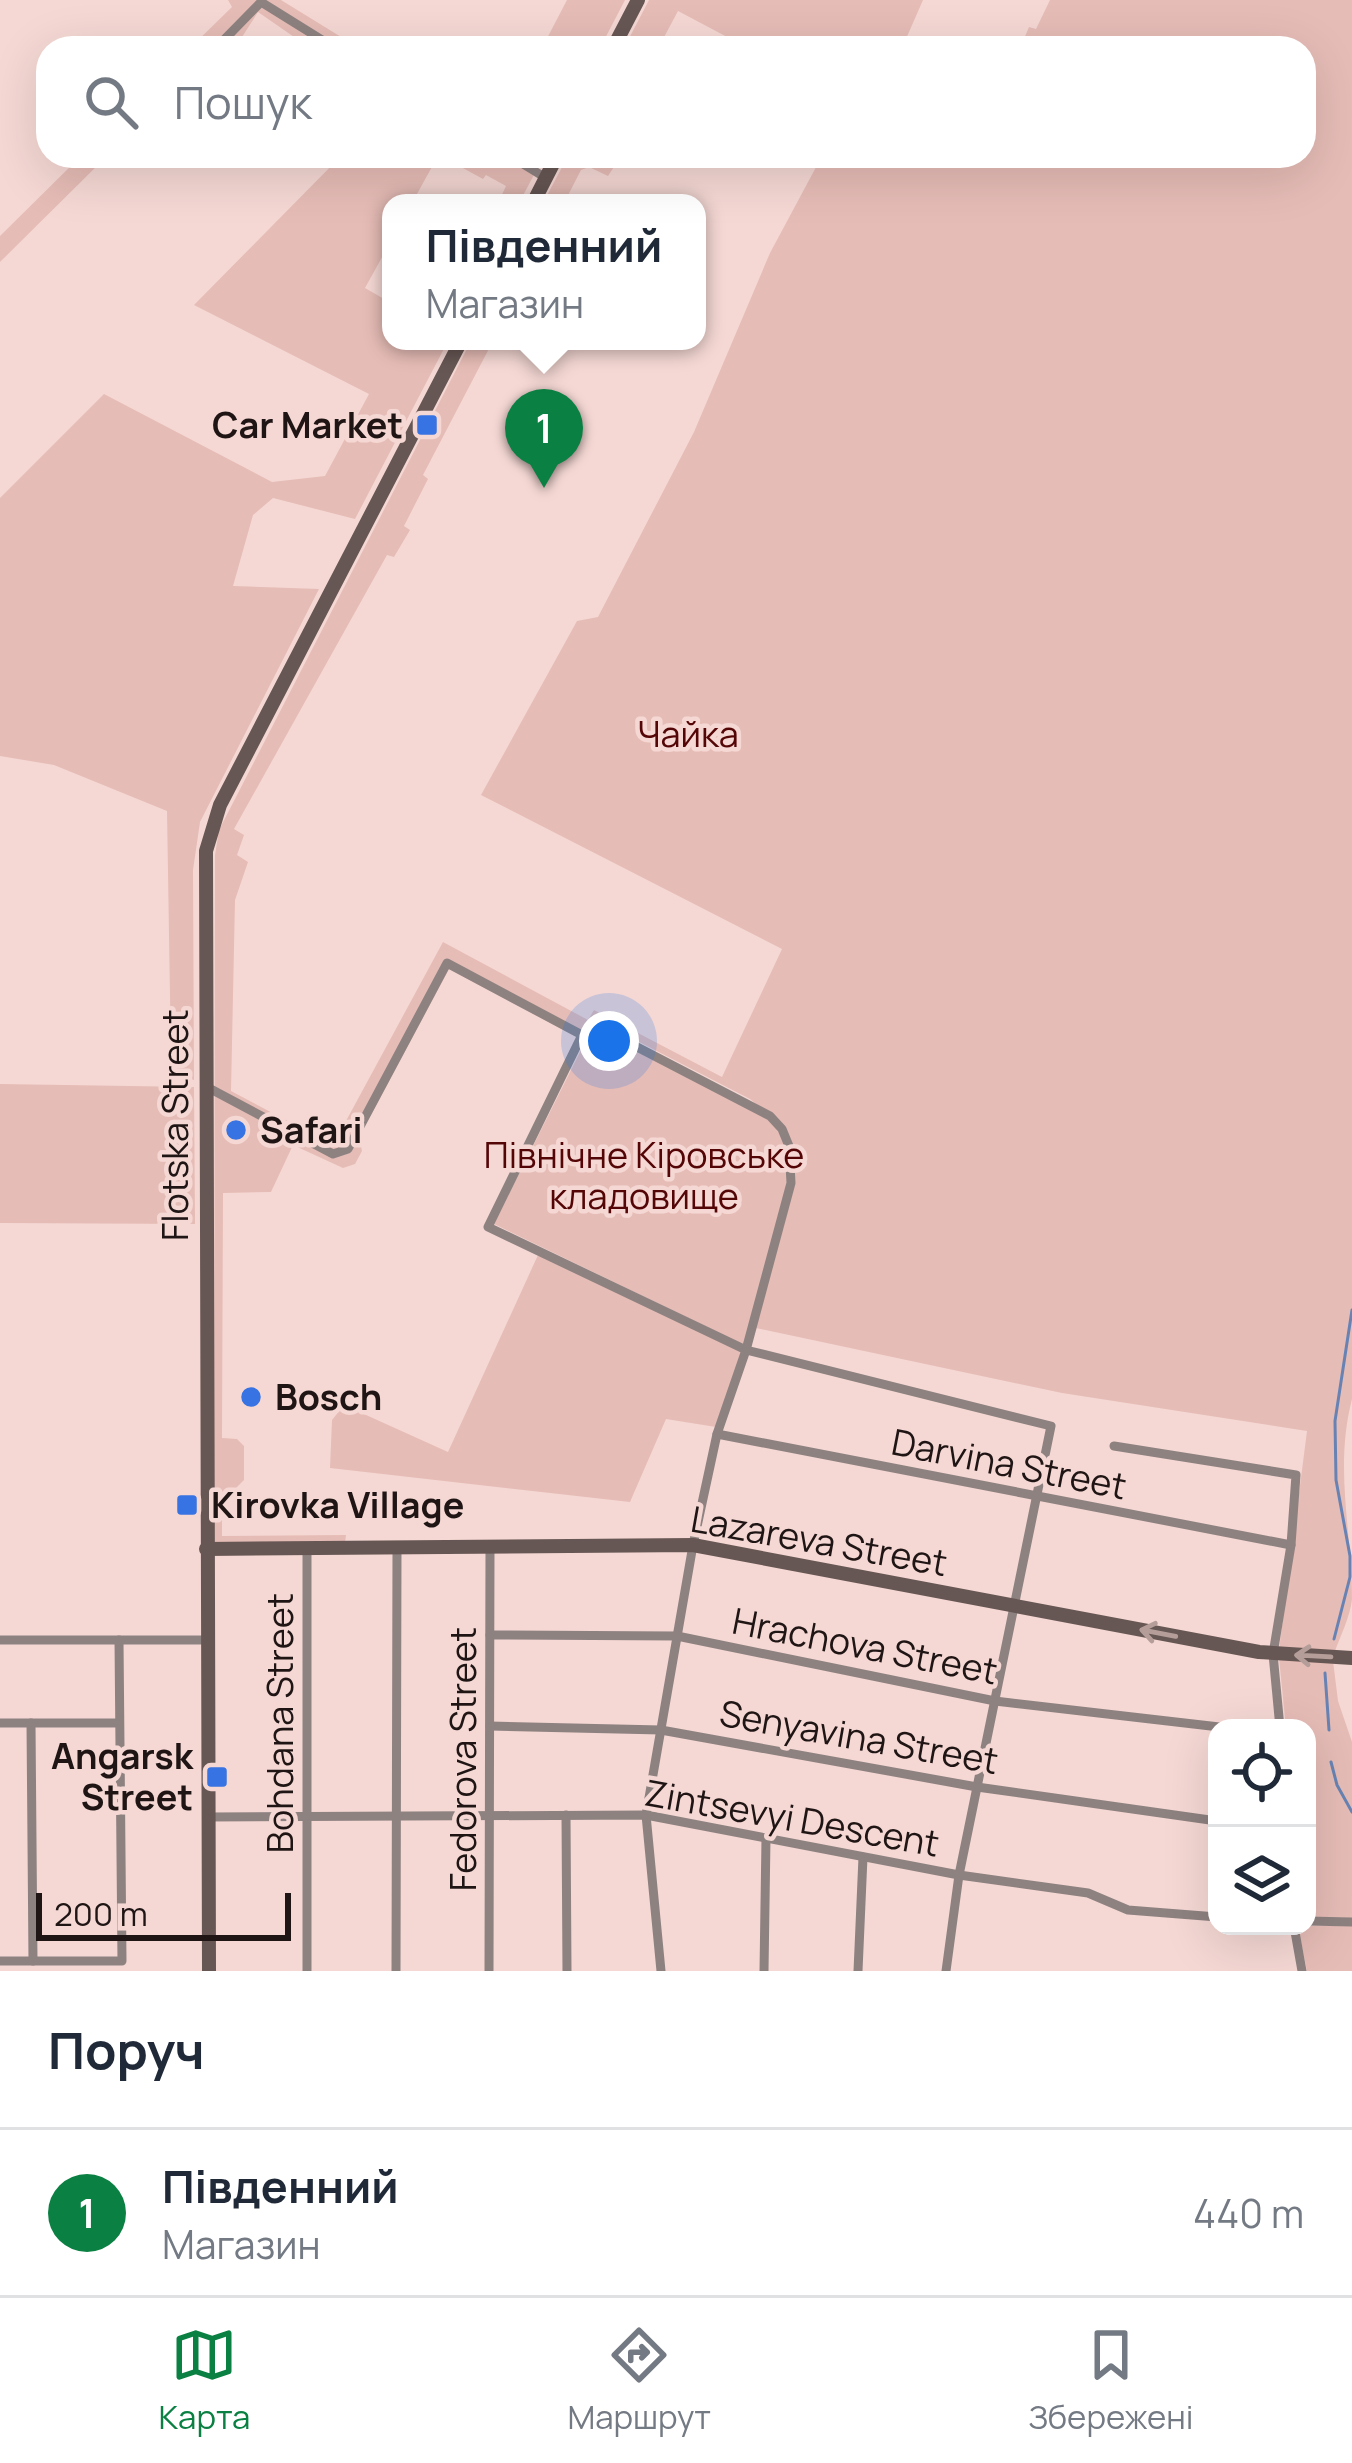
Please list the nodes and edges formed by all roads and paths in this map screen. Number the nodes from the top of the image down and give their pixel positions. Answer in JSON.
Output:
{"nodes":[{"id":1,"x":638,"y":0,"type":"edge"},
{"id":2,"x":228,"y":36,"type":"edge"},
{"id":3,"x":316,"y":36,"type":"edge"},
{"id":4,"x":619,"y":36,"type":"edge"},
{"id":5,"x":530,"y":168,"type":"edge"},
{"id":6,"x":551,"y":168,"type":"edge"},
{"id":7,"x":546,"y":178,"type":"junction"},
{"id":8,"x":537,"y":194,"type":"edge"},
{"id":9,"x":456,"y":350,"type":"edge"},
{"id":10,"x":582,"y":1035,"type":"junction"},
{"id":11,"x":205,"y":1086,"type":"junction"},
{"id":12,"x":746,"y":1350,"type":"junction"},
{"id":13,"x":717,"y":1435,"type":"junction"},
{"id":14,"x":1114,"y":1447,"type":"dead end"},
{"id":15,"x":1036,"y":1497,"type":"junction"},
{"id":16,"x":693,"y":1545,"type":"junction"},
{"id":17,"x":1291,"y":1545,"type":"junction"},
{"id":18,"x":397,"y":1547,"type":"junction"},
{"id":19,"x":490,"y":1547,"type":"junction"},
{"id":20,"x":307,"y":1548,"type":"junction"},
{"id":21,"x":206,"y":1549,"type":"junction"},
{"id":22,"x":1014,"y":1606,"type":"junction"},
{"id":23,"x":490,"y":1635,"type":"junction"},
{"id":24,"x":677,"y":1636,"type":"junction"},
{"id":25,"x":0,"y":1640,"type":"edge"},
{"id":26,"x":118,"y":1640,"type":"junction"},
{"id":27,"x":207,"y":1640,"type":"junction"},
{"id":28,"x":1274,"y":1654,"type":"junction"},
{"id":29,"x":1352,"y":1658,"type":"edge"},
{"id":30,"x":995,"y":1701,"type":"junction"},
{"id":31,"x":1279,"y":1719,"type":"edge"},
{"id":32,"x":0,"y":1723,"type":"edge"},
{"id":33,"x":31,"y":1723,"type":"junction"},
{"id":34,"x":119,"y":1723,"type":"junction"},
{"id":35,"x":490,"y":1726,"type":"junction"},
{"id":36,"x":1208,"y":1726,"type":"edge"},
{"id":37,"x":661,"y":1730,"type":"junction"},
{"id":38,"x":977,"y":1787,"type":"junction"},
{"id":39,"x":490,"y":1815,"type":"junction"},
{"id":40,"x":566,"y":1815,"type":"junction"},
{"id":41,"x":646,"y":1815,"type":"junction"},
{"id":42,"x":307,"y":1816,"type":"junction"},
{"id":43,"x":396,"y":1816,"type":"junction"},
{"id":44,"x":208,"y":1817,"type":"junction"},
{"id":45,"x":1208,"y":1820,"type":"edge"},
{"id":46,"x":766,"y":1838,"type":"junction"},
{"id":47,"x":863,"y":1857,"type":"junction"},
{"id":48,"x":959,"y":1875,"type":"junction"},
{"id":49,"x":1208,"y":1917,"type":"edge"},
{"id":50,"x":1316,"y":1921,"type":"edge"},
{"id":51,"x":1352,"y":1922,"type":"edge"},
{"id":52,"x":1296,"y":1935,"type":"edge"},
{"id":53,"x":0,"y":1960,"type":"edge"},
{"id":54,"x":33,"y":1961,"type":"junction"},
{"id":55,"x":209,"y":1971,"type":"edge"},
{"id":56,"x":307,"y":1971,"type":"edge"},
{"id":57,"x":396,"y":1971,"type":"edge"},
{"id":58,"x":489,"y":1971,"type":"edge"},
{"id":59,"x":567,"y":1971,"type":"edge"},
{"id":60,"x":661,"y":1971,"type":"edge"},
{"id":61,"x":764,"y":1971,"type":"edge"},
{"id":62,"x":859,"y":1971,"type":"edge"},
{"id":63,"x":946,"y":1971,"type":"edge"},
{"id":64,"x":1302,"y":1971,"type":"edge"}],
"edges":[{"from":1,"to":4,"type":"street"},
{"from":2,"to":3,"type":"street"},
{"from":5,"to":7,"type":"street"},
{"from":6,"to":7,"type":"street"},
{"from":7,"to":8,"type":"street"},
{"from":9,"to":11,"type":"street","name":"Flotska Street"},
{"from":10,"to":11,"type":"street"},
{"from":10,"to":12,"type":"street"},
{"from":10,"to":12,"type":"street"},
{"from":11,"to":21,"type":"street","name":"Flotska Street"},
{"from":12,"to":13,"type":"street"},
{"from":12,"to":15,"type":"street"},
{"from":13,"to":15,"type":"street","name":"Darvina Street"},
{"from":13,"to":16,"type":"street"},
{"from":14,"to":17,"type":"street"},
{"from":15,"to":17,"type":"street","name":"Darvina Street"},
{"from":15,"to":22,"type":"street"},
{"from":16,"to":19,"type":"street","name":"Lazareva Street"},
{"from":16,"to":22,"type":"street","name":"Lazareva Street"},
{"from":16,"to":24,"type":"street"},
{"from":17,"to":28,"type":"street"},
{"from":18,"to":19,"type":"street","name":"Lazareva Street"},
{"from":18,"to":20,"type":"street","name":"Lazareva Street"},
{"from":18,"to":43,"type":"street"},
{"from":19,"to":23,"type":"street","name":"Fedorova Street"},
{"from":20,"to":21,"type":"street","name":"Lazareva Street"},
{"from":20,"to":42,"type":"street","name":"Bohdana Street"},
{"from":21,"to":27,"type":"street","name":"Flotska Street"},
{"from":28,"to":22,"type":"street","name":"Lazareva Street","one_way":true},
{"from":22,"to":30,"type":"street"},
{"from":23,"to":24,"type":"street","name":"Hrachova Street"},
{"from":23,"to":35,"type":"street","name":"Fedorova Street"},
{"from":24,"to":30,"type":"street","name":"Hrachova Street"},
{"from":24,"to":37,"type":"street"},
{"from":25,"to":26,"type":"street"},
{"from":26,"to":27,"type":"street"},
{"from":26,"to":34,"type":"street"},
{"from":27,"to":44,"type":"street","name":"Flotska Street"},
{"from":29,"to":28,"type":"street","name":"Lazareva Street","one_way":true},
{"from":28,"to":31,"type":"street"},
{"from":30,"to":36,"type":"street","name":"Hrachova Street"},
{"from":30,"to":38,"type":"street"},
{"from":32,"to":33,"type":"street"},
{"from":33,"to":34,"type":"street"},
{"from":33,"to":54,"type":"street"},
{"from":34,"to":54,"type":"street"},
{"from":35,"to":37,"type":"street","name":"Senyavina Street"},
{"from":35,"to":39,"type":"street","name":"Fedorova Street"},
{"from":37,"to":38,"type":"street","name":"Senyavina Street"},
{"from":37,"to":41,"type":"street"},
{"from":38,"to":45,"type":"street","name":"Senyavina Street"},
{"from":38,"to":48,"type":"street"},
{"from":39,"to":40,"type":"street","name":"Zintsevyi Descent"},
{"from":39,"to":43,"type":"street","name":"Zintsevyi Descent"},
{"from":39,"to":58,"type":"street","name":"Fedorova Street"},
{"from":40,"to":41,"type":"street","name":"Zintsevyi Descent"},
{"from":40,"to":59,"type":"street"},
{"from":41,"to":46,"type":"street","name":"Zintsevyi Descent"},
{"from":41,"to":60,"type":"street"},
{"from":42,"to":43,"type":"street","name":"Zintsevyi Descent"},
{"from":42,"to":44,"type":"street","name":"Zintsevyi Descent"},
{"from":42,"to":56,"type":"street","name":"Bohdana Street"},
{"from":43,"to":57,"type":"street"},
{"from":44,"to":55,"type":"street","name":"Flotska Street"},
{"from":46,"to":47,"type":"street","name":"Zintsevyi Descent"},
{"from":46,"to":61,"type":"street"},
{"from":47,"to":48,"type":"street","name":"Zintsevyi Descent"},
{"from":47,"to":62,"type":"street"},
{"from":48,"to":49,"type":"street","name":"Zintsevyi Descent"},
{"from":48,"to":63,"type":"street"},
{"from":50,"to":51,"type":"street"},
{"from":52,"to":64,"type":"street"},
{"from":53,"to":54,"type":"street"}]}
